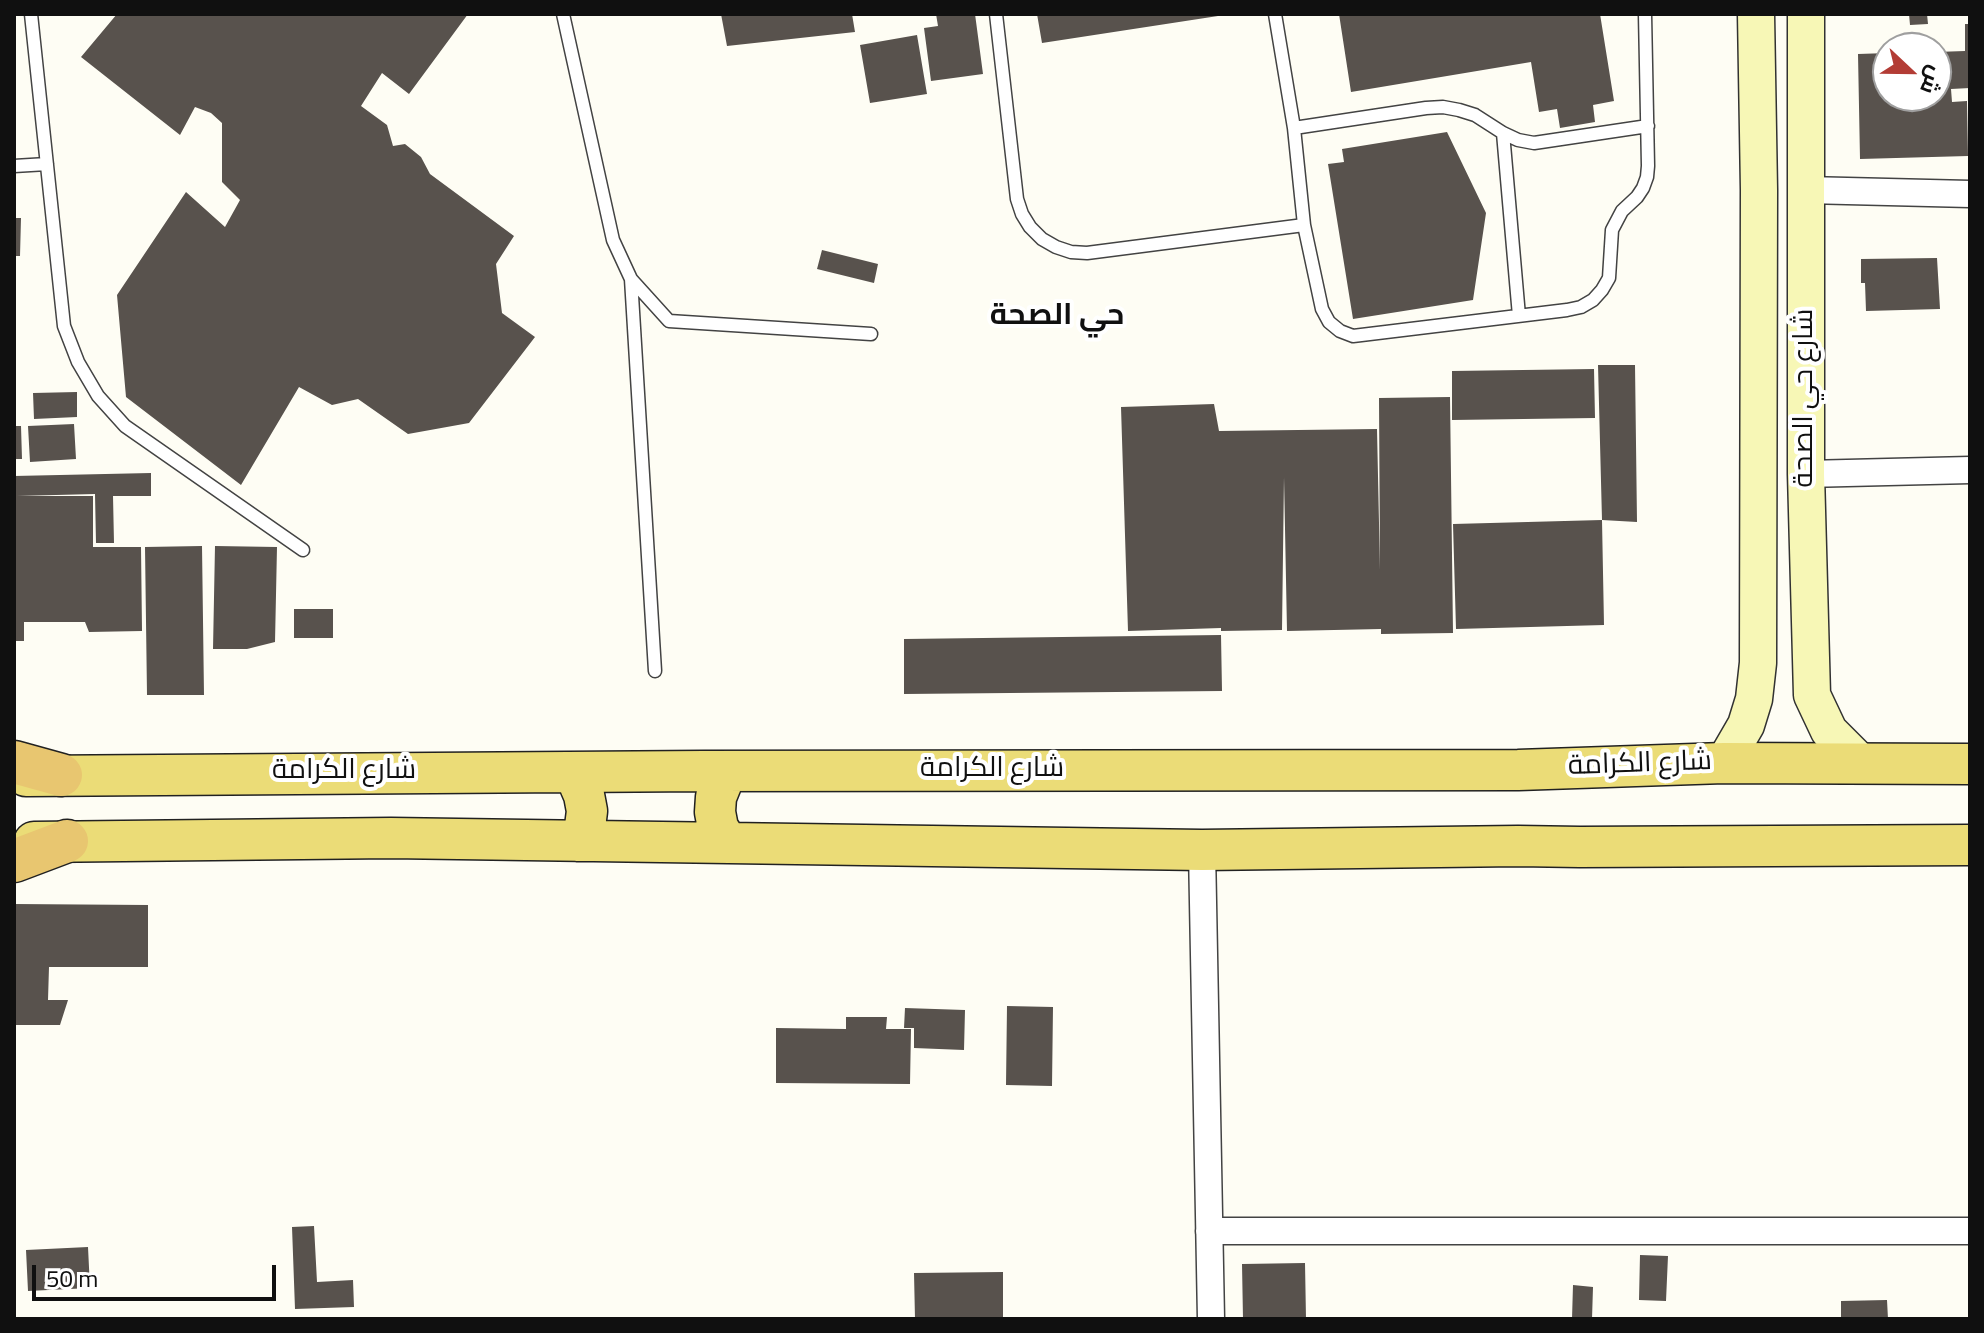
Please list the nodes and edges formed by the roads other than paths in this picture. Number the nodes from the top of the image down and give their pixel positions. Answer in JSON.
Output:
{"nodes":[{"id":1,"x":31,"y":14,"type":"edge"},
{"id":2,"x":563,"y":14,"type":"edge"},
{"id":3,"x":996,"y":14,"type":"edge"},
{"id":4,"x":1275,"y":14,"type":"edge"},
{"id":5,"x":1645,"y":14,"type":"edge"},
{"id":6,"x":1756,"y":14,"type":"edge"},
{"id":7,"x":1806,"y":14,"type":"edge"},
{"id":8,"x":1648,"y":126,"type":"junction"},
{"id":9,"x":1294,"y":128,"type":"junction"},
{"id":10,"x":1503,"y":133,"type":"junction"},
{"id":11,"x":47,"y":164,"type":"junction"},
{"id":12,"x":14,"y":166,"type":"edge"},
{"id":13,"x":1806,"y":190,"type":"junction"},
{"id":14,"x":1970,"y":194,"type":"edge"},
{"id":15,"x":1304,"y":225,"type":"junction"},
{"id":16,"x":631,"y":279,"type":"junction"},
{"id":17,"x":1519,"y":316,"type":"junction"},
{"id":18,"x":871,"y":334,"type":"dead end"},
{"id":19,"x":1970,"y":470,"type":"edge"},
{"id":20,"x":1806,"y":474,"type":"junction"},
{"id":21,"x":303,"y":550,"type":"dead end"},
{"id":22,"x":655,"y":671,"type":"dead end"},
{"id":23,"x":14,"y":762,"type":"edge"},
{"id":24,"x":1724,"y":763,"type":"junction"},
{"id":25,"x":1970,"y":764,"type":"edge"},
{"id":26,"x":1863,"y":765,"type":"junction"},
{"id":27,"x":730,"y":771,"type":"junction"},
{"id":28,"x":570,"y":772,"type":"junction"},
{"id":29,"x":61,"y":775,"type":"junction"},
{"id":30,"x":14,"y":776,"type":"edge"},
{"id":31,"x":67,"y":841,"type":"junction"},
{"id":32,"x":578,"y":841,"type":"junction"},
{"id":33,"x":14,"y":842,"type":"edge"},
{"id":34,"x":728,"y":843,"type":"junction"},
{"id":35,"x":1970,"y":845,"type":"edge"},
{"id":36,"x":1202,"y":850,"type":"junction"},
{"id":37,"x":14,"y":861,"type":"edge"},
{"id":38,"x":1209,"y":1231,"type":"junction"},
{"id":39,"x":1970,"y":1231,"type":"edge"},
{"id":40,"x":1211,"y":1319,"type":"edge"}],
"edges":[{"from":1,"to":11,"type":"lane"},
{"from":2,"to":16,"type":"lane"},
{"from":3,"to":15,"type":"lane"},
{"from":4,"to":9,"type":"lane"},
{"from":5,"to":8,"type":"lane"},
{"from":6,"to":24,"type":"main road","name":"شارع حي الصحة"},
{"from":7,"to":13,"type":"main road","name":"شارع حي الصحة"},
{"from":8,"to":10,"type":"lane"},
{"from":8,"to":17,"type":"lane"},
{"from":9,"to":10,"type":"lane"},
{"from":9,"to":15,"type":"lane"},
{"from":10,"to":17,"type":"lane"},
{"from":11,"to":12,"type":"lane"},
{"from":11,"to":21,"type":"lane"},
{"from":13,"to":14,"type":"street"},
{"from":13,"to":20,"type":"main road","name":"شارع حي الصحة"},
{"from":15,"to":17,"type":"lane"},
{"from":16,"to":18,"type":"lane"},
{"from":16,"to":22,"type":"lane"},
{"from":19,"to":20,"type":"street"},
{"from":20,"to":26,"type":"main road","name":"شارع حي الصحة"},
{"from":23,"to":29,"type":"highway"},
{"from":24,"to":26,"type":"main road","name":"شارع الكرامة"},
{"from":24,"to":27,"type":"main road","name":"شارع الكرامة"},
{"from":25,"to":26,"type":"main road","name":"شارع الكرامة"},
{"from":27,"to":28,"type":"main road","name":"شارع الكرامة"},
{"from":27,"to":34,"type":"main road"},
{"from":28,"to":29,"type":"main road","name":"شارع الكرامة"},
{"from":28,"to":32,"type":"main road"},
{"from":29,"to":30,"type":"main road","name":"شارع الكرامة"},
{"from":31,"to":32,"type":"main road"},
{"from":31,"to":33,"type":"main road"},
{"from":31,"to":37,"type":"highway"},
{"from":32,"to":34,"type":"main road"},
{"from":34,"to":36,"type":"main road"},
{"from":35,"to":36,"type":"main road"},
{"from":36,"to":38,"type":"street"},
{"from":38,"to":39,"type":"street"},
{"from":38,"to":40,"type":"street"}]}
